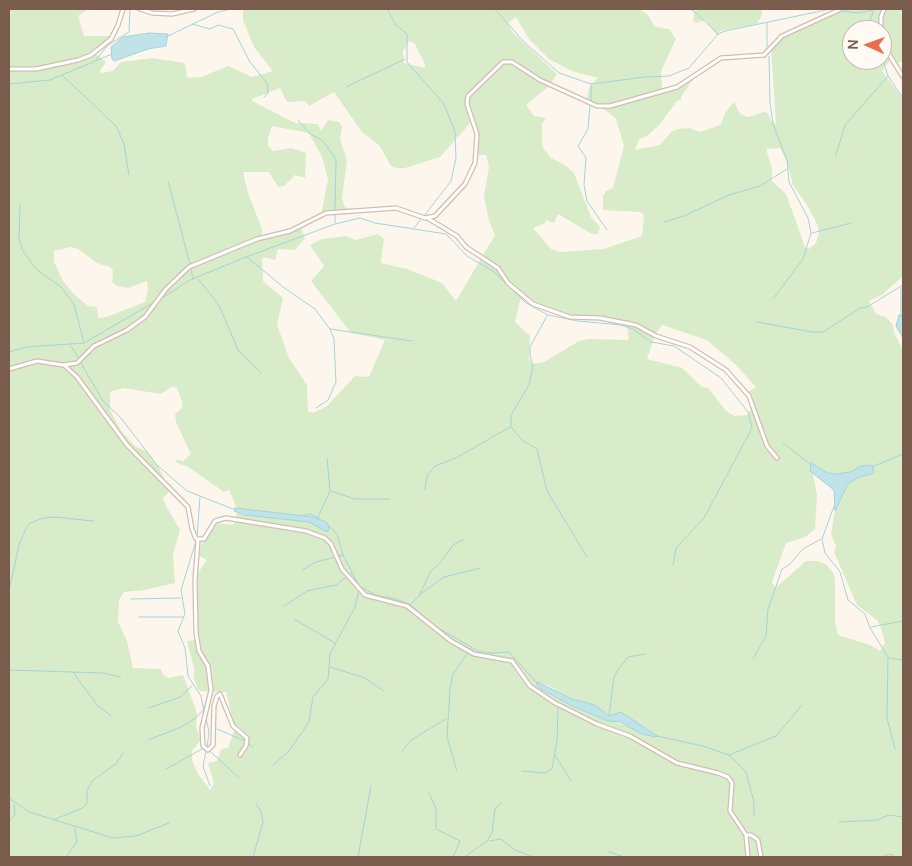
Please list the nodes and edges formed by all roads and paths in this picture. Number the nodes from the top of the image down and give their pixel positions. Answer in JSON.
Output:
{"nodes":[{"id":1,"x":123,"y":9,"type":"edge"},
{"id":2,"x":140,"y":9,"type":"edge"},
{"id":3,"x":194,"y":9,"type":"edge"},
{"id":4,"x":840,"y":9,"type":"edge"},
{"id":5,"x":884,"y":9,"type":"edge"},
{"id":6,"x":9,"y":69,"type":"edge"},
{"id":7,"x":903,"y":77,"type":"edge"},
{"id":8,"x":428,"y":218,"type":"junction"},
{"id":9,"x":63,"y":365,"type":"junction"},
{"id":10,"x":9,"y":369,"type":"edge"},
{"id":11,"x":777,"y":458,"type":"dead end"},
{"id":12,"x":198,"y":540,"type":"junction"},
{"id":13,"x":240,"y":755,"type":"dead end"},
{"id":14,"x":746,"y":835,"type":"junction"},
{"id":15,"x":748,"y":857,"type":"edge"},
{"id":16,"x":761,"y":857,"type":"edge"}],
"edges":[{"from":1,"to":6,"type":"street"},
{"from":2,"to":3,"type":"street"},
{"from":4,"to":8,"type":"street"},
{"from":5,"to":7,"type":"street"},
{"from":8,"to":9,"type":"street"},
{"from":8,"to":11,"type":"street"},
{"from":9,"to":10,"type":"street"},
{"from":9,"to":12,"type":"street"},
{"from":12,"to":13,"type":"street"},
{"from":12,"to":14,"type":"street"},
{"from":14,"to":15,"type":"street"},
{"from":14,"to":16,"type":"street"}]}
